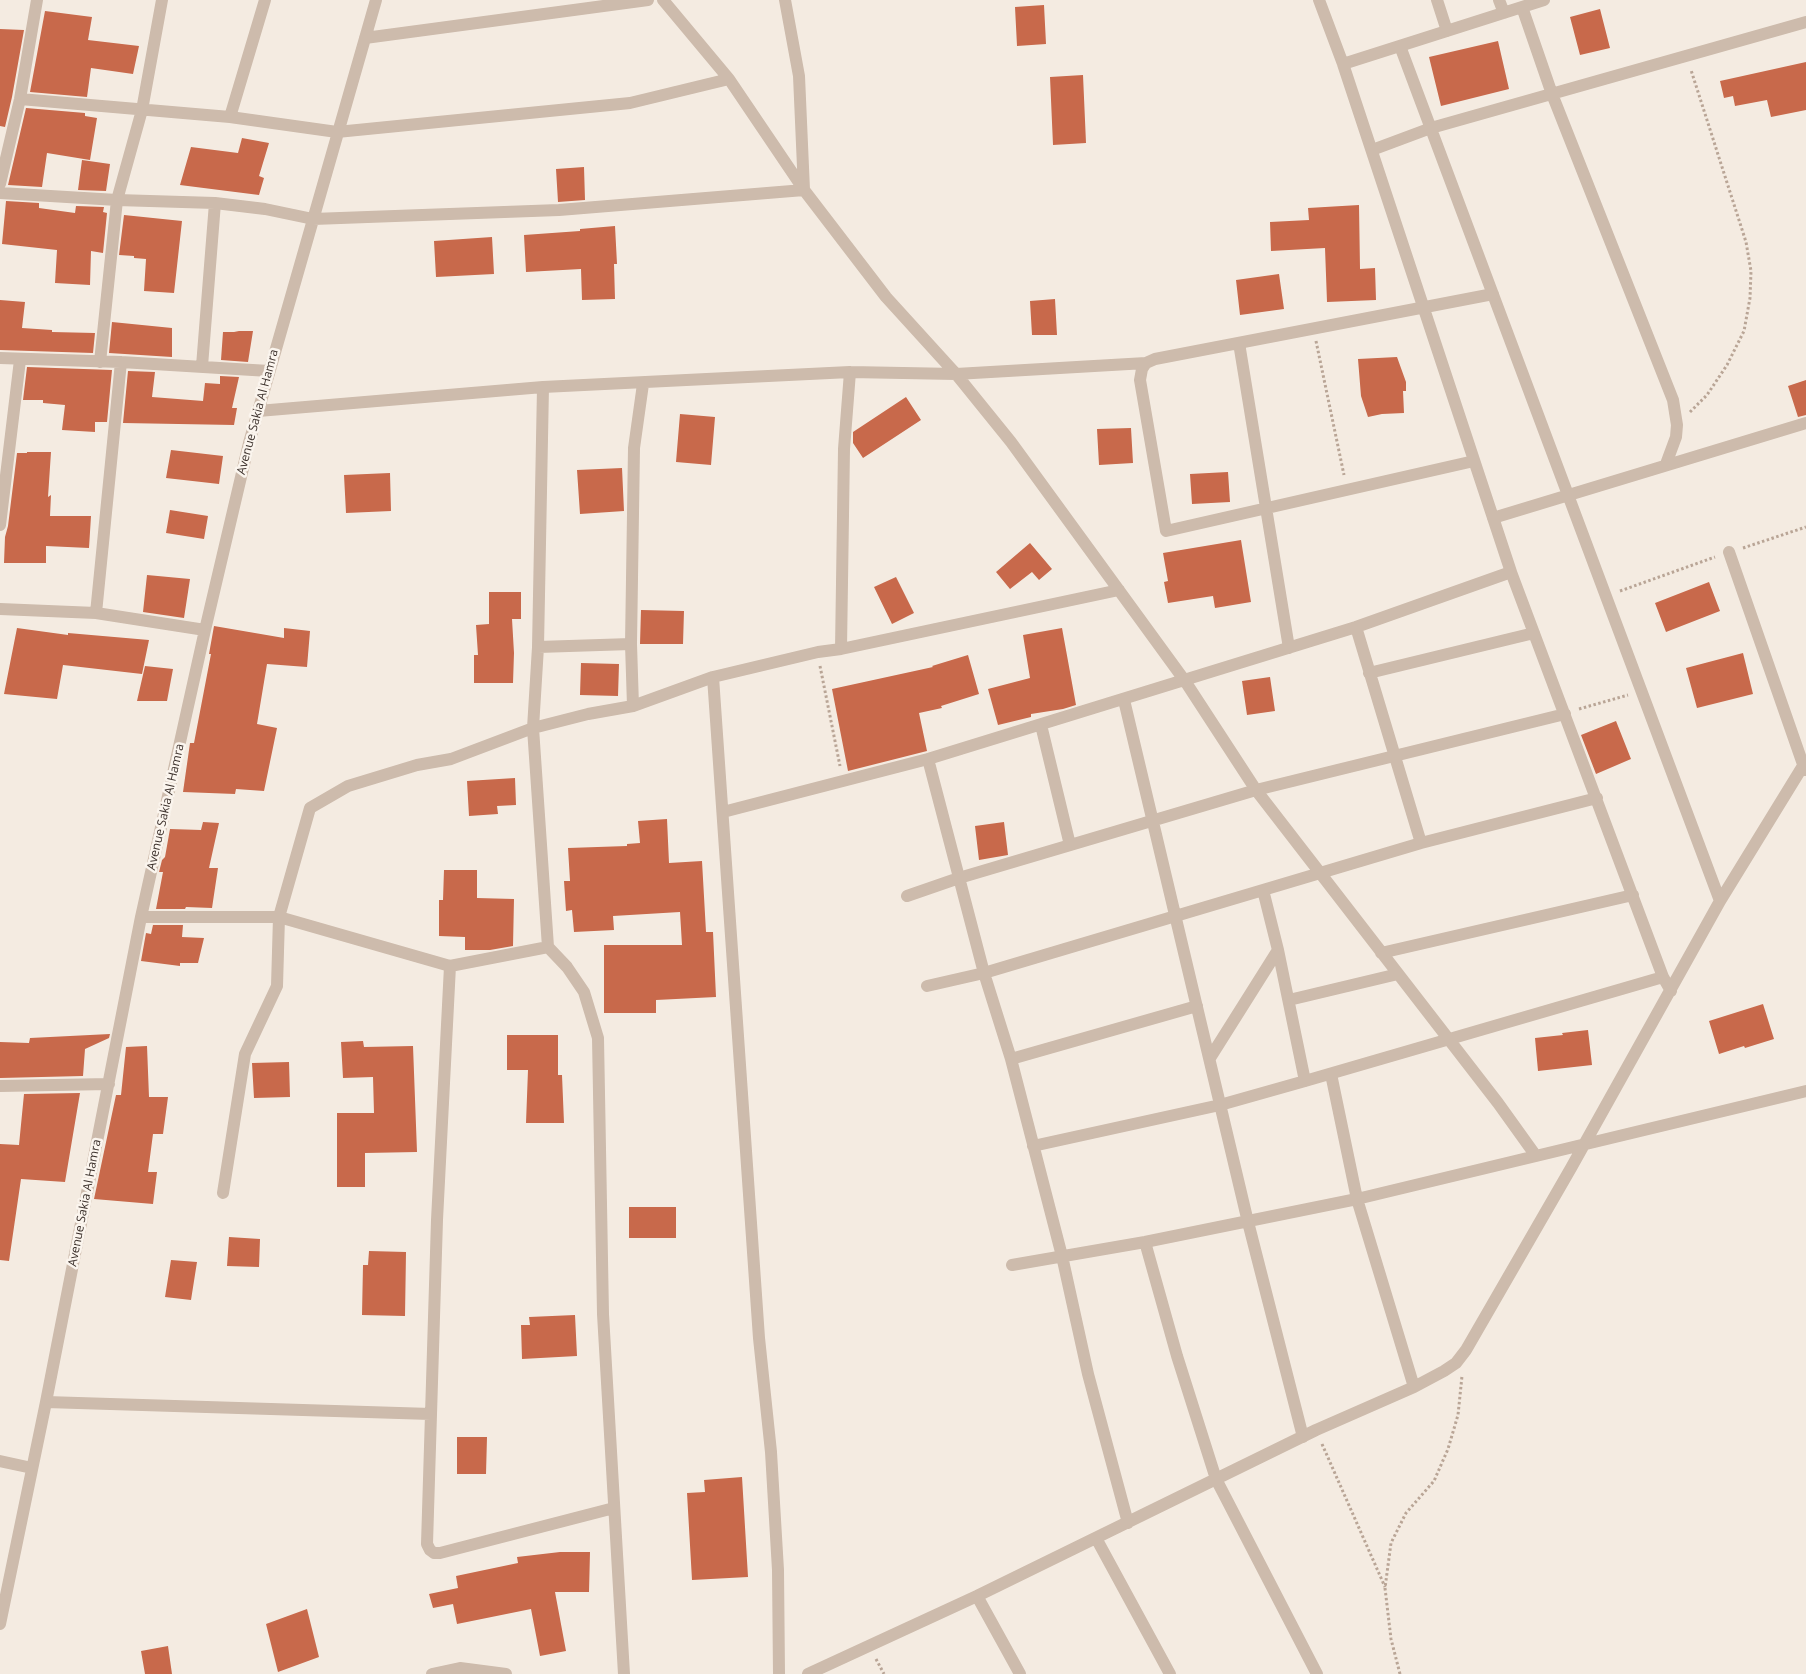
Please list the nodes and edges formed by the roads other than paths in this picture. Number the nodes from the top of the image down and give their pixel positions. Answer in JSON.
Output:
{"nodes":[{"id":1,"x":37,"y":0,"type":"edge"},
{"id":2,"x":162,"y":0,"type":"edge"},
{"id":3,"x":265,"y":0,"type":"edge"},
{"id":4,"x":376,"y":0,"type":"edge"},
{"id":5,"x":648,"y":0,"type":"edge"},
{"id":6,"x":663,"y":0,"type":"edge"},
{"id":7,"x":785,"y":0,"type":"edge"},
{"id":8,"x":1320,"y":0,"type":"edge"},
{"id":9,"x":1437,"y":0,"type":"edge"},
{"id":10,"x":1499,"y":0,"type":"edge"},
{"id":11,"x":1544,"y":0,"type":"edge"},
{"id":12,"x":1522,"y":7,"type":"junction"},
{"id":13,"x":1504,"y":13,"type":"junction"},
{"id":14,"x":1806,"y":22,"type":"edge"},
{"id":15,"x":1447,"y":31,"type":"junction"},
{"id":16,"x":365,"y":38,"type":"junction"},
{"id":17,"x":1400,"y":46,"type":"junction"},
{"id":18,"x":1343,"y":64,"type":"junction"},
{"id":19,"x":729,"y":79,"type":"junction"},
{"id":20,"x":1552,"y":94,"type":"junction"},
{"id":21,"x":20,"y":99,"type":"junction"},
{"id":22,"x":142,"y":110,"type":"junction"},
{"id":23,"x":230,"y":117,"type":"junction"},
{"id":24,"x":1431,"y":128,"type":"junction"},
{"id":25,"x":336,"y":132,"type":"junction"},
{"id":26,"x":1372,"y":150,"type":"junction"},
{"id":27,"x":0,"y":184,"type":"edge"},
{"id":28,"x":804,"y":190,"type":"junction"},
{"id":29,"x":0,"y":193,"type":"edge"},
{"id":30,"x":117,"y":200,"type":"junction"},
{"id":31,"x":215,"y":203,"type":"junction"},
{"id":32,"x":313,"y":219,"type":"junction"},
{"id":33,"x":1492,"y":294,"type":"junction"},
{"id":34,"x":1424,"y":307,"type":"junction"},
{"id":35,"x":1238,"y":343,"type":"junction"},
{"id":36,"x":0,"y":358,"type":"edge"},
{"id":37,"x":20,"y":360,"type":"junction"},
{"id":38,"x":100,"y":362,"type":"junction"},
{"id":39,"x":122,"y":362,"type":"junction"},
{"id":40,"x":1146,"y":363,"type":"junction"},
{"id":41,"x":202,"y":366,"type":"junction"},
{"id":42,"x":269,"y":371,"type":"junction"},
{"id":43,"x":850,"y":372,"type":"junction"},
{"id":44,"x":956,"y":374,"type":"junction"},
{"id":45,"x":643,"y":384,"type":"junction"},
{"id":46,"x":543,"y":387,"type":"junction"},
{"id":47,"x":258,"y":411,"type":"junction"},
{"id":48,"x":1806,"y":423,"type":"edge"},
{"id":49,"x":1474,"y":461,"type":"junction"},
{"id":50,"x":1666,"y":464,"type":"junction"},
{"id":51,"x":1568,"y":496,"type":"junction"},
{"id":52,"x":1266,"y":508,"type":"junction"},
{"id":53,"x":1493,"y":518,"type":"junction"},
{"id":54,"x":0,"y":525,"type":"edge"},
{"id":55,"x":1729,"y":552,"type":"road end"},
{"id":56,"x":1511,"y":572,"type":"junction"},
{"id":57,"x":1119,"y":590,"type":"junction"},
{"id":58,"x":0,"y":609,"type":"edge"},
{"id":59,"x":96,"y":612,"type":"junction"},
{"id":60,"x":1356,"y":627,"type":"junction"},
{"id":61,"x":205,"y":630,"type":"junction"},
{"id":62,"x":1534,"y":633,"type":"junction"},
{"id":63,"x":631,"y":644,"type":"junction"},
{"id":64,"x":538,"y":647,"type":"junction"},
{"id":65,"x":1289,"y":648,"type":"junction"},
{"id":66,"x":841,"y":649,"type":"junction"},
{"id":67,"x":1369,"y":673,"type":"junction"},
{"id":68,"x":713,"y":677,"type":"junction"},
{"id":69,"x":1185,"y":681,"type":"junction"},
{"id":70,"x":1124,"y":700,"type":"junction"},
{"id":71,"x":633,"y":706,"type":"junction"},
{"id":72,"x":1565,"y":714,"type":"junction"},
{"id":73,"x":1042,"y":726,"type":"junction"},
{"id":74,"x":534,"y":728,"type":"junction"},
{"id":75,"x":1394,"y":754,"type":"junction"},
{"id":76,"x":928,"y":760,"type":"junction"},
{"id":77,"x":1805,"y":766,"type":"edge"},
{"id":78,"x":1256,"y":790,"type":"junction"},
{"id":79,"x":1597,"y":798,"type":"junction"},
{"id":80,"x":723,"y":812,"type":"junction"},
{"id":81,"x":1153,"y":820,"type":"junction"},
{"id":82,"x":1421,"y":843,"type":"junction"},
{"id":83,"x":1070,"y":845,"type":"junction"},
{"id":84,"x":1320,"y":873,"type":"junction"},
{"id":85,"x":959,"y":878,"type":"junction"},
{"id":86,"x":1263,"y":890,"type":"junction"},
{"id":87,"x":1633,"y":895,"type":"junction"},
{"id":88,"x":907,"y":896,"type":"dead end"},
{"id":89,"x":1720,"y":901,"type":"junction"},
{"id":90,"x":1176,"y":916,"type":"junction"},
{"id":91,"x":141,"y":917,"type":"junction"},
{"id":92,"x":279,"y":917,"type":"junction"},
{"id":93,"x":548,"y":947,"type":"junction"},
{"id":94,"x":1278,"y":950,"type":"junction"},
{"id":95,"x":1382,"y":953,"type":"junction"},
{"id":96,"x":450,"y":966,"type":"junction"},
{"id":97,"x":984,"y":972,"type":"junction"},
{"id":98,"x":1398,"y":974,"type":"junction"},
{"id":99,"x":1663,"y":977,"type":"junction"},
{"id":100,"x":927,"y":986,"type":"dead end"},
{"id":101,"x":1670,"y":991,"type":"junction"},
{"id":102,"x":1289,"y":1000,"type":"junction"},
{"id":103,"x":1197,"y":1006,"type":"junction"},
{"id":104,"x":1448,"y":1040,"type":"junction"},
{"id":105,"x":1210,"y":1058,"type":"junction"},
{"id":106,"x":1011,"y":1059,"type":"junction"},
{"id":107,"x":1331,"y":1074,"type":"junction"},
{"id":108,"x":1305,"y":1081,"type":"junction"},
{"id":109,"x":109,"y":1084,"type":"junction"},
{"id":110,"x":0,"y":1086,"type":"edge"},
{"id":111,"x":1806,"y":1091,"type":"edge"},
{"id":112,"x":1220,"y":1104,"type":"junction"},
{"id":113,"x":1584,"y":1143,"type":"junction"},
{"id":114,"x":1032,"y":1146,"type":"junction"},
{"id":115,"x":1536,"y":1156,"type":"junction"},
{"id":116,"x":223,"y":1193,"type":"dead end"},
{"id":117,"x":1357,"y":1199,"type":"junction"},
{"id":118,"x":1248,"y":1222,"type":"junction"},
{"id":119,"x":1145,"y":1242,"type":"junction"},
{"id":120,"x":1062,"y":1256,"type":"junction"},
{"id":121,"x":1012,"y":1266,"type":"dead end"},
{"id":122,"x":1414,"y":1387,"type":"junction"},
{"id":123,"x":46,"y":1402,"type":"junction"},
{"id":124,"x":431,"y":1414,"type":"junction"},
{"id":125,"x":1303,"y":1436,"type":"junction"},
{"id":126,"x":0,"y":1461,"type":"edge"},
{"id":127,"x":32,"y":1468,"type":"junction"},
{"id":128,"x":1216,"y":1479,"type":"junction"},
{"id":129,"x":614,"y":1508,"type":"junction"},
{"id":130,"x":1128,"y":1523,"type":"junction"},
{"id":131,"x":1096,"y":1538,"type":"junction"},
{"id":132,"x":977,"y":1596,"type":"junction"},
{"id":133,"x":0,"y":1624,"type":"edge"},
{"id":134,"x":432,"y":1674,"type":"edge"},
{"id":135,"x":506,"y":1674,"type":"edge"},
{"id":136,"x":624,"y":1674,"type":"edge"},
{"id":137,"x":779,"y":1674,"type":"edge"},
{"id":138,"x":808,"y":1674,"type":"edge"},
{"id":139,"x":1020,"y":1674,"type":"edge"},
{"id":140,"x":1170,"y":1674,"type":"edge"},
{"id":141,"x":1317,"y":1674,"type":"edge"}],
"edges":[{"from":1,"to":21,"type":"street"},
{"from":2,"to":22,"type":"street"},
{"from":3,"to":23,"type":"street"},
{"from":4,"to":16,"type":"street","name":"Avenue Sakia Al Hamra"},
{"from":5,"to":16,"type":"street"},
{"from":6,"to":19,"type":"street"},
{"from":7,"to":28,"type":"street"},
{"from":8,"to":18,"type":"street"},
{"from":9,"to":15,"type":"street"},
{"from":10,"to":13,"type":"street"},
{"from":11,"to":12,"type":"street"},
{"from":12,"to":13,"type":"street"},
{"from":12,"to":20,"type":"street"},
{"from":13,"to":15,"type":"street"},
{"from":14,"to":20,"type":"street"},
{"from":15,"to":17,"type":"street"},
{"from":16,"to":25,"type":"street","name":"Avenue Sakia Al Hamra"},
{"from":17,"to":18,"type":"street"},
{"from":17,"to":24,"type":"street"},
{"from":18,"to":26,"type":"street"},
{"from":19,"to":25,"type":"street"},
{"from":19,"to":28,"type":"street"},
{"from":20,"to":24,"type":"street"},
{"from":20,"to":50,"type":"street"},
{"from":21,"to":22,"type":"street"},
{"from":21,"to":27,"type":"street"},
{"from":22,"to":23,"type":"street"},
{"from":22,"to":30,"type":"street"},
{"from":23,"to":25,"type":"street"},
{"from":24,"to":26,"type":"street"},
{"from":24,"to":33,"type":"street"},
{"from":25,"to":32,"type":"street","name":"Avenue Sakia Al Hamra"},
{"from":26,"to":34,"type":"street"},
{"from":28,"to":32,"type":"street"},
{"from":28,"to":44,"type":"street"},
{"from":29,"to":30,"type":"street"},
{"from":30,"to":31,"type":"street"},
{"from":30,"to":38,"type":"street"},
{"from":31,"to":32,"type":"street"},
{"from":31,"to":41,"type":"street"},
{"from":32,"to":42,"type":"street","name":"Avenue Sakia Al Hamra"},
{"from":33,"to":34,"type":"street"},
{"from":33,"to":51,"type":"street"},
{"from":34,"to":35,"type":"street"},
{"from":34,"to":49,"type":"street"},
{"from":35,"to":40,"type":"street"},
{"from":35,"to":52,"type":"street"},
{"from":36,"to":37,"type":"street"},
{"from":37,"to":38,"type":"street"},
{"from":37,"to":54,"type":"street"},
{"from":38,"to":39,"type":"street"},
{"from":39,"to":41,"type":"street"},
{"from":39,"to":59,"type":"street"},
{"from":40,"to":44,"type":"street"},
{"from":40,"to":52,"type":"street"},
{"from":41,"to":42,"type":"street"},
{"from":42,"to":47,"type":"street","name":"Avenue Sakia Al Hamra"},
{"from":43,"to":44,"type":"street"},
{"from":43,"to":45,"type":"street"},
{"from":43,"to":66,"type":"street"},
{"from":44,"to":57,"type":"street"},
{"from":45,"to":46,"type":"street"},
{"from":45,"to":63,"type":"street"},
{"from":46,"to":47,"type":"street"},
{"from":46,"to":64,"type":"street"},
{"from":47,"to":61,"type":"street","name":"Avenue Sakia Al Hamra"},
{"from":48,"to":50,"type":"street"},
{"from":49,"to":52,"type":"street"},
{"from":49,"to":53,"type":"street"},
{"from":50,"to":51,"type":"street"},
{"from":51,"to":53,"type":"street"},
{"from":51,"to":89,"type":"street"},
{"from":52,"to":65,"type":"street"},
{"from":53,"to":56,"type":"street"},
{"from":55,"to":77,"type":"street"},
{"from":56,"to":60,"type":"street"},
{"from":56,"to":62,"type":"street"},
{"from":57,"to":66,"type":"street"},
{"from":57,"to":69,"type":"street"},
{"from":58,"to":59,"type":"street"},
{"from":59,"to":61,"type":"street"},
{"from":60,"to":65,"type":"street"},
{"from":60,"to":67,"type":"street"},
{"from":61,"to":91,"type":"street","name":"Avenue Sakia Al Hamra"},
{"from":62,"to":67,"type":"street"},
{"from":62,"to":72,"type":"street"},
{"from":63,"to":64,"type":"street"},
{"from":63,"to":71,"type":"street"},
{"from":64,"to":74,"type":"street"},
{"from":65,"to":69,"type":"street"},
{"from":66,"to":68,"type":"street"},
{"from":67,"to":75,"type":"street"},
{"from":68,"to":71,"type":"street"},
{"from":68,"to":80,"type":"street"},
{"from":69,"to":70,"type":"street"},
{"from":69,"to":78,"type":"street"},
{"from":70,"to":73,"type":"street"},
{"from":70,"to":81,"type":"street"},
{"from":71,"to":74,"type":"street"},
{"from":72,"to":75,"type":"street"},
{"from":72,"to":79,"type":"street"},
{"from":73,"to":76,"type":"street"},
{"from":73,"to":83,"type":"street"},
{"from":74,"to":92,"type":"street"},
{"from":74,"to":93,"type":"street"},
{"from":75,"to":78,"type":"street"},
{"from":75,"to":82,"type":"street"},
{"from":76,"to":80,"type":"street"},
{"from":76,"to":85,"type":"street"},
{"from":77,"to":89,"type":"street"},
{"from":78,"to":81,"type":"street"},
{"from":78,"to":84,"type":"street"},
{"from":79,"to":82,"type":"street"},
{"from":79,"to":87,"type":"street"},
{"from":80,"to":137,"type":"street"},
{"from":81,"to":83,"type":"street"},
{"from":81,"to":90,"type":"street"},
{"from":82,"to":84,"type":"street"},
{"from":83,"to":85,"type":"street"},
{"from":84,"to":86,"type":"street"},
{"from":84,"to":95,"type":"street"},
{"from":85,"to":88,"type":"street"},
{"from":85,"to":97,"type":"street"},
{"from":86,"to":90,"type":"street"},
{"from":86,"to":94,"type":"street"},
{"from":87,"to":95,"type":"street"},
{"from":87,"to":99,"type":"street"},
{"from":89,"to":101,"type":"street"},
{"from":90,"to":97,"type":"street"},
{"from":90,"to":103,"type":"street"},
{"from":91,"to":92,"type":"street"},
{"from":91,"to":109,"type":"street","name":"Avenue Sakia Al Hamra"},
{"from":92,"to":96,"type":"street"},
{"from":92,"to":116,"type":"street"},
{"from":93,"to":96,"type":"street"},
{"from":93,"to":129,"type":"street"},
{"from":94,"to":102,"type":"street"},
{"from":94,"to":105,"type":"street"},
{"from":95,"to":98,"type":"street"},
{"from":96,"to":124,"type":"street"},
{"from":97,"to":100,"type":"street"},
{"from":97,"to":106,"type":"street"},
{"from":98,"to":102,"type":"street"},
{"from":98,"to":104,"type":"street"},
{"from":99,"to":101,"type":"street"},
{"from":99,"to":104,"type":"street"},
{"from":101,"to":113,"type":"street"},
{"from":102,"to":108,"type":"street"},
{"from":103,"to":105,"type":"street"},
{"from":103,"to":106,"type":"street"},
{"from":104,"to":107,"type":"street"},
{"from":104,"to":115,"type":"street"},
{"from":105,"to":112,"type":"street"},
{"from":106,"to":114,"type":"street"},
{"from":107,"to":108,"type":"street"},
{"from":107,"to":117,"type":"street"},
{"from":108,"to":112,"type":"street"},
{"from":109,"to":110,"type":"street"},
{"from":109,"to":123,"type":"street","name":"Avenue Sakia Al Hamra"},
{"from":111,"to":113,"type":"street"},
{"from":112,"to":114,"type":"street"},
{"from":112,"to":118,"type":"street"},
{"from":113,"to":115,"type":"street"},
{"from":113,"to":122,"type":"street"},
{"from":114,"to":120,"type":"street"},
{"from":115,"to":117,"type":"street"},
{"from":117,"to":118,"type":"street"},
{"from":117,"to":122,"type":"street"},
{"from":118,"to":119,"type":"street"},
{"from":118,"to":125,"type":"street"},
{"from":119,"to":120,"type":"street"},
{"from":119,"to":128,"type":"street"},
{"from":120,"to":121,"type":"street"},
{"from":120,"to":130,"type":"street"},
{"from":122,"to":125,"type":"street"},
{"from":123,"to":124,"type":"street"},
{"from":123,"to":127,"type":"street","name":"Avenue Sakia Al Hamra"},
{"from":124,"to":129,"type":"street"},
{"from":125,"to":128,"type":"street"},
{"from":126,"to":127,"type":"street"},
{"from":127,"to":133,"type":"street","name":"Avenue Sakia Al Hamra"},
{"from":128,"to":130,"type":"street"},
{"from":128,"to":141,"type":"street"},
{"from":129,"to":136,"type":"street"},
{"from":130,"to":131,"type":"street"},
{"from":131,"to":132,"type":"street"},
{"from":131,"to":140,"type":"street"},
{"from":132,"to":138,"type":"street"},
{"from":132,"to":139,"type":"street"},
{"from":134,"to":135,"type":"street"}]}
